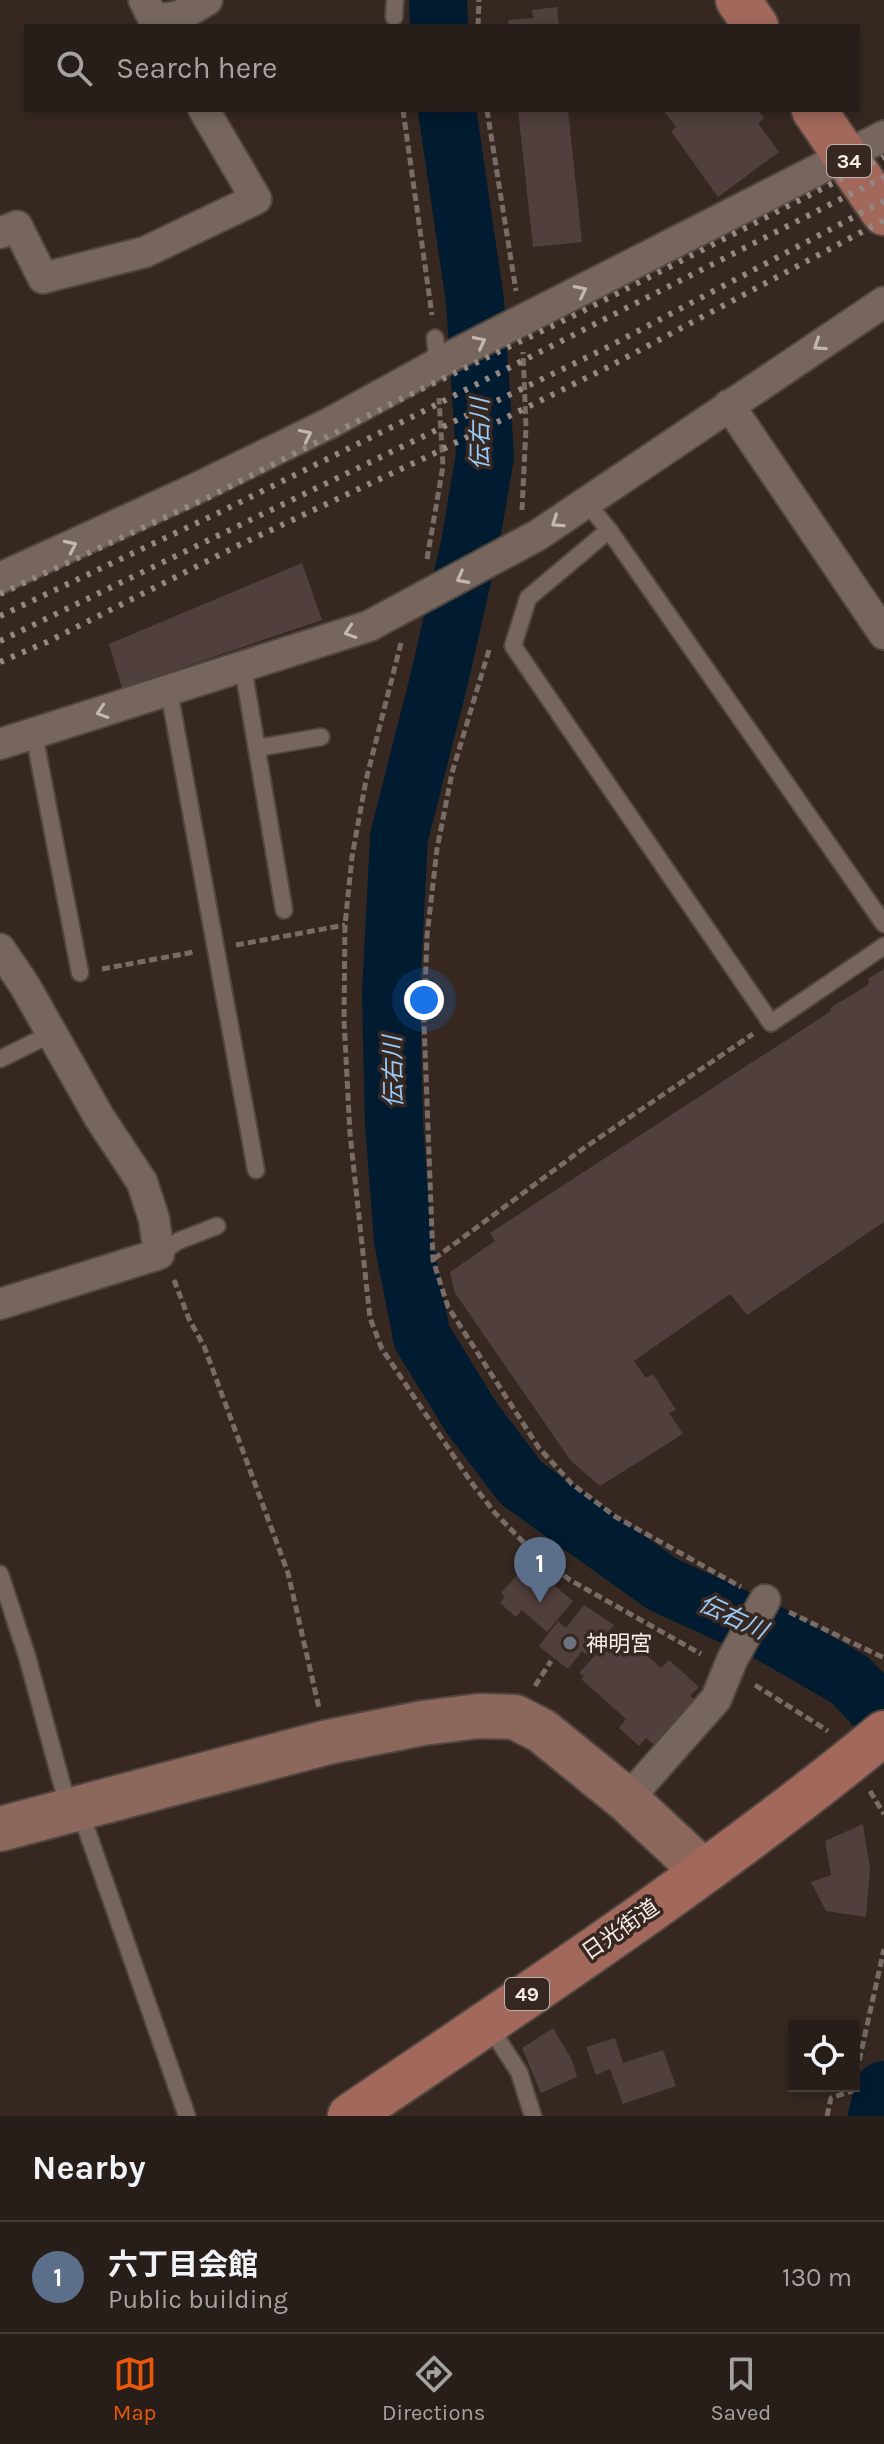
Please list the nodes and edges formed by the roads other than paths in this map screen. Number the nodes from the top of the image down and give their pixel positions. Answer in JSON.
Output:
{"nodes":[{"id":1,"x":207,"y":0,"type":"edge"},
{"id":2,"x":738,"y":0,"type":"edge"},
{"id":3,"x":158,"y":15,"type":"edge"},
{"id":4,"x":755,"y":24,"type":"edge"},
{"id":5,"x":205,"y":112,"type":"edge"},
{"id":6,"x":815,"y":112,"type":"edge"},
{"id":7,"x":884,"y":136,"type":"edge"},
{"id":8,"x":846,"y":156,"type":"junction"},
{"id":9,"x":884,"y":213,"type":"edge"},
{"id":10,"x":0,"y":233,"type":"edge"},
{"id":11,"x":884,"y":302,"type":"edge"},
{"id":12,"x":729,"y":405,"type":"junction"},
{"id":13,"x":586,"y":502,"type":"junction"},
{"id":14,"x":609,"y":530,"type":"junction"},
{"id":15,"x":0,"y":578,"type":"edge"},
{"id":16,"x":884,"y":634,"type":"edge"},
{"id":17,"x":243,"y":667,"type":"junction"},
{"id":18,"x":169,"y":691,"type":"junction"},
{"id":19,"x":34,"y":734,"type":"junction"},
{"id":20,"x":321,"y":737,"type":"dead end"},
{"id":21,"x":0,"y":744,"type":"edge"},
{"id":22,"x":257,"y":748,"type":"junction"},
{"id":23,"x":284,"y":910,"type":"dead end"},
{"id":24,"x":884,"y":924,"type":"edge"},
{"id":25,"x":884,"y":946,"type":"edge"},
{"id":26,"x":0,"y":949,"type":"edge"},
{"id":27,"x":80,"y":973,"type":"road end"},
{"id":28,"x":51,"y":1034,"type":"junction"},
{"id":29,"x":0,"y":1059,"type":"edge"},
{"id":30,"x":256,"y":1170,"type":"dead end"},
{"id":31,"x":217,"y":1226,"type":"dead end"},
{"id":32,"x":159,"y":1254,"type":"junction"},
{"id":33,"x":0,"y":1304,"type":"edge"},
{"id":34,"x":0,"y":1574,"type":"edge"},
{"id":35,"x":765,"y":1600,"type":"road end"},
{"id":36,"x":864,"y":1749,"type":"edge"},
{"id":37,"x":627,"y":1800,"type":"junction"},
{"id":38,"x":74,"y":1809,"type":"junction"},
{"id":39,"x":0,"y":1829,"type":"edge"},
{"id":40,"x":703,"y":1871,"type":"junction"},
{"id":41,"x":486,"y":2022,"type":"junction"},
{"id":42,"x":187,"y":2116,"type":"edge"},
{"id":43,"x":350,"y":2116,"type":"edge"},
{"id":44,"x":533,"y":2116,"type":"edge"}],
"edges":[{"from":1,"to":3,"type":"street"},
{"from":2,"to":4,"type":"main road"},
{"from":5,"to":10,"type":"street"},
{"from":6,"to":8,"type":"main road","number":"34"},
{"from":7,"to":8,"type":"street"},
{"from":8,"to":9,"type":"main road","number":"34"},
{"from":15,"to":8,"type":"street","one_way":true},
{"from":11,"to":12,"type":"street","one_way":true},
{"from":12,"to":13,"type":"street"},
{"from":12,"to":16,"type":"street"},
{"from":13,"to":14,"type":"lane"},
{"from":13,"to":17,"type":"street","one_way":true},
{"from":14,"to":24,"type":"lane"},
{"from":14,"to":25,"type":"lane"},
{"from":17,"to":18,"type":"street"},
{"from":17,"to":22,"type":"lane"},
{"from":18,"to":19,"type":"street","one_way":true},
{"from":18,"to":30,"type":"lane"},
{"from":19,"to":21,"type":"street"},
{"from":19,"to":27,"type":"lane"},
{"from":20,"to":22,"type":"lane"},
{"from":22,"to":23,"type":"lane"},
{"from":26,"to":28,"type":"street"},
{"from":28,"to":29,"type":"lane"},
{"from":28,"to":32,"type":"street"},
{"from":31,"to":32,"type":"lane"},
{"from":32,"to":33,"type":"street"},
{"from":34,"to":38,"type":"lane"},
{"from":35,"to":37,"type":"street"},
{"from":36,"to":40,"type":"main road","name":"日光街道","number":"49"},
{"from":37,"to":38,"type":"street"},
{"from":37,"to":40,"type":"street"},
{"from":38,"to":39,"type":"street"},
{"from":38,"to":42,"type":"lane"},
{"from":40,"to":41,"type":"main road","name":"日光街道","number":"49"},
{"from":41,"to":43,"type":"main road","name":"日光街道","number":"49"},
{"from":41,"to":44,"type":"lane"}]}
